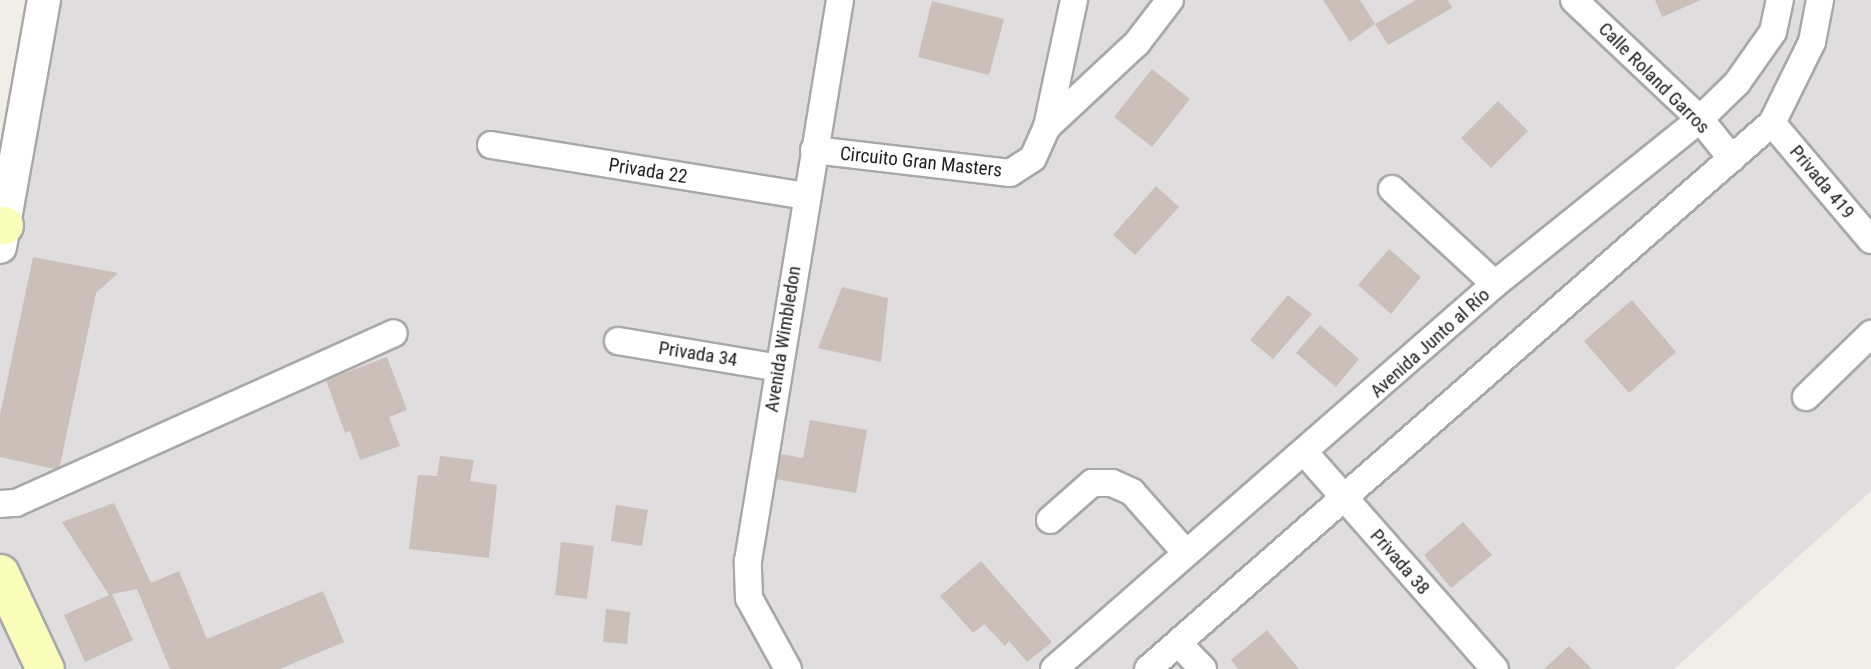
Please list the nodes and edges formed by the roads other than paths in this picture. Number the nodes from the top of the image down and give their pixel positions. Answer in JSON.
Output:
{"nodes":[{"id":1,"x":44,"y":0,"type":"edge"},
{"id":2,"x":840,"y":0,"type":"edge"},
{"id":3,"x":1074,"y":0,"type":"edge"},
{"id":4,"x":1170,"y":0,"type":"edge"},
{"id":5,"x":1574,"y":0,"type":"edge"},
{"id":6,"x":1780,"y":0,"type":"edge"},
{"id":7,"x":1820,"y":0,"type":"edge"},
{"id":8,"x":1700,"y":120,"type":"junction"},
{"id":9,"x":1772,"y":123,"type":"junction"},
{"id":10,"x":1047,"y":127,"type":"junction"},
{"id":11,"x":491,"y":145,"type":"dead end"},
{"id":12,"x":814,"y":150,"type":"junction"},
{"id":13,"x":1732,"y":159,"type":"junction"},
{"id":14,"x":1392,"y":189,"type":"dead end"},
{"id":15,"x":806,"y":196,"type":"junction"},
{"id":16,"x":1,"y":232,"type":"edge"},
{"id":17,"x":1871,"y":240,"type":"edge"},
{"id":18,"x":1495,"y":284,"type":"junction"},
{"id":19,"x":394,"y":333,"type":"dead end"},
{"id":20,"x":1871,"y":334,"type":"edge"},
{"id":21,"x":618,"y":341,"type":"dead end"},
{"id":22,"x":779,"y":368,"type":"junction"},
{"id":23,"x":1806,"y":397,"type":"dead end"},
{"id":24,"x":1306,"y":454,"type":"junction"},
{"id":25,"x":1343,"y":498,"type":"junction"},
{"id":26,"x":0,"y":504,"type":"edge"},
{"id":27,"x":1050,"y":520,"type":"dead end"},
{"id":28,"x":1186,"y":553,"type":"junction"},
{"id":29,"x":0,"y":573,"type":"edge"},
{"id":30,"x":1178,"y":643,"type":"junction"},
{"id":31,"x":46,"y":669,"type":"edge"},
{"id":32,"x":788,"y":669,"type":"edge"},
{"id":33,"x":1054,"y":669,"type":"edge"},
{"id":34,"x":1148,"y":669,"type":"edge"},
{"id":35,"x":1203,"y":669,"type":"edge"},
{"id":36,"x":1495,"y":669,"type":"edge"}],
"edges":[{"from":1,"to":16,"type":"street"},
{"from":2,"to":12,"type":"street","name":"Avenida Wimbledon"},
{"from":3,"to":10,"type":"street","name":"Circuito Gran Masters"},
{"from":4,"to":10,"type":"street","name":"Circuito Gran Masters"},
{"from":5,"to":8,"type":"street","name":"Calle Roland Garros"},
{"from":6,"to":8,"type":"street","name":"Avenida Junto al Río"},
{"from":7,"to":9,"type":"street"},
{"from":8,"to":13,"type":"street","name":"Calle Roland Garros"},
{"from":8,"to":18,"type":"street","name":"Avenida Junto al Río"},
{"from":9,"to":13,"type":"street"},
{"from":9,"to":17,"type":"street","name":"Privada 419"},
{"from":10,"to":12,"type":"street","name":"Circuito Gran Masters"},
{"from":11,"to":15,"type":"street","name":"Privada 22"},
{"from":12,"to":15,"type":"street","name":"Avenida Wimbledon"},
{"from":13,"to":25,"type":"street"},
{"from":14,"to":18,"type":"street"},
{"from":15,"to":22,"type":"street","name":"Avenida Wimbledon"},
{"from":18,"to":24,"type":"street","name":"Avenida Junto al Río"},
{"from":19,"to":26,"type":"street"},
{"from":20,"to":23,"type":"street"},
{"from":21,"to":22,"type":"street","name":"Privada 34"},
{"from":22,"to":32,"type":"street","name":"Avenida Wimbledon"},
{"from":24,"to":25,"type":"street","name":"Privada 38"},
{"from":24,"to":28,"type":"street","name":"Avenida Junto al Río"},
{"from":25,"to":30,"type":"street"},
{"from":25,"to":36,"type":"street","name":"Privada 38"},
{"from":27,"to":28,"type":"street"},
{"from":28,"to":33,"type":"street","name":"Avenida Junto al Río"},
{"from":29,"to":31,"type":"main road"},
{"from":30,"to":34,"type":"street"},
{"from":30,"to":35,"type":"street"}]}
